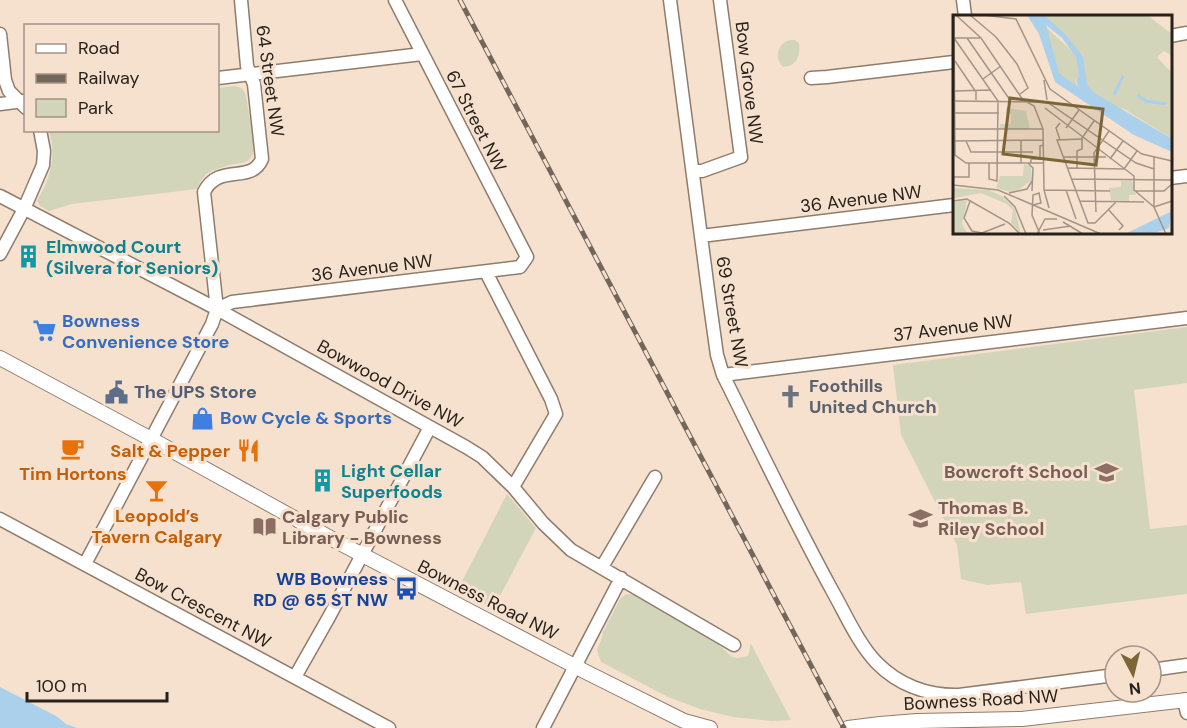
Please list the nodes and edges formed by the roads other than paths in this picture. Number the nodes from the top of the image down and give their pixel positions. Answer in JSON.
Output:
{"nodes":[{"id":1,"x":241,"y":0,"type":"edge"},
{"id":2,"x":395,"y":0,"type":"edge"},
{"id":3,"x":670,"y":0,"type":"edge"},
{"id":4,"x":720,"y":0,"type":"edge"},
{"id":5,"x":963,"y":0,"type":"edge"},
{"id":6,"x":965,"y":15,"type":"edge"},
{"id":7,"x":1187,"y":33,"type":"edge"},
{"id":8,"x":0,"y":34,"type":"edge"},
{"id":9,"x":1172,"y":36,"type":"edge"},
{"id":10,"x":422,"y":54,"type":"junction"},
{"id":11,"x":953,"y":62,"type":"edge"},
{"id":12,"x":250,"y":74,"type":"junction"},
{"id":13,"x":219,"y":78,"type":"edge"},
{"id":14,"x":811,"y":78,"type":"dead end"},
{"id":15,"x":0,"y":104,"type":"edge"},
{"id":16,"x":23,"y":104,"type":"edge"},
{"id":17,"x":40,"y":132,"type":"edge"},
{"id":18,"x":693,"y":171,"type":"junction"},
{"id":19,"x":1187,"y":176,"type":"edge"},
{"id":20,"x":1172,"y":178,"type":"edge"},
{"id":21,"x":0,"y":196,"type":"edge"},
{"id":22,"x":953,"y":205,"type":"edge"},
{"id":23,"x":24,"y":209,"type":"junction"},
{"id":24,"x":700,"y":236,"type":"junction"},
{"id":25,"x":0,"y":254,"type":"edge"},
{"id":26,"x":527,"y":258,"type":"joint"},
{"id":27,"x":486,"y":272,"type":"junction"},
{"id":28,"x":217,"y":309,"type":"junction"},
{"id":29,"x":1187,"y":318,"type":"edge"},
{"id":30,"x":0,"y":358,"type":"edge"},
{"id":31,"x":723,"y":375,"type":"junction"},
{"id":32,"x":430,"y":426,"type":"junction"},
{"id":33,"x":151,"y":439,"type":"junction"},
{"id":34,"x":655,"y":477,"type":"dead end"},
{"id":35,"x":513,"y":487,"type":"junction"},
{"id":36,"x":0,"y":519,"type":"edge"},
{"id":37,"x":362,"y":555,"type":"junction"},
{"id":38,"x":85,"y":564,"type":"junction"},
{"id":39,"x":602,"y":567,"type":"junction"},
{"id":40,"x":621,"y":578,"type":"junction"},
{"id":41,"x":734,"y":645,"type":"dead end"},
{"id":42,"x":575,"y":666,"type":"junction"},
{"id":43,"x":1187,"y":666,"type":"edge"},
{"id":44,"x":1163,"y":669,"type":"edge"},
{"id":45,"x":295,"y":677,"type":"junction"},
{"id":46,"x":1103,"y":677,"type":"edge"},
{"id":47,"x":909,"y":685,"type":"joint"},
{"id":48,"x":1186,"y":704,"type":"edge"},
{"id":49,"x":1022,"y":724,"type":"edge"},
{"id":50,"x":704,"y":727,"type":"edge"},
{"id":51,"x":389,"y":728,"type":"edge"},
{"id":52,"x":543,"y":728,"type":"edge"},
{"id":53,"x":848,"y":728,"type":"edge"}],
"edges":[{"from":1,"to":12,"type":"street","name":"64 Street NW"},
{"from":2,"to":10,"type":"street","name":"67 Street NW"},
{"from":3,"to":18,"type":"street","name":"69 Street NW"},
{"from":4,"to":18,"type":"street","name":"Bow Grove NW"},
{"from":5,"to":6,"type":"street"},
{"from":7,"to":9,"type":"street"},
{"from":8,"to":16,"type":"street"},
{"from":10,"to":12,"type":"street"},
{"from":10,"to":26,"type":"street","name":"67 Street NW"},
{"from":11,"to":14,"type":"street"},
{"from":12,"to":13,"type":"street"},
{"from":12,"to":28,"type":"street","name":"64 Street NW"},
{"from":15,"to":16,"type":"street"},
{"from":17,"to":23,"type":"street"},
{"from":18,"to":24,"type":"street","name":"69 Street NW"},
{"from":19,"to":20,"type":"street"},
{"from":21,"to":23,"type":"street","name":"Bowwood Drive NW"},
{"from":22,"to":24,"type":"street","name":"36 Avenue NW"},
{"from":23,"to":25,"type":"street"},
{"from":23,"to":28,"type":"street","name":"Bowwood Drive NW"},
{"from":24,"to":31,"type":"street","name":"69 Street NW"},
{"from":26,"to":27,"type":"street","name":"36 Avenue NW"},
{"from":27,"to":28,"type":"street","name":"36 Avenue NW"},
{"from":27,"to":35,"type":"street"},
{"from":28,"to":32,"type":"street","name":"Bowwood Drive NW"},
{"from":28,"to":33,"type":"street","name":"64 Street NW"},
{"from":29,"to":31,"type":"street","name":"37 Avenue NW"},
{"from":30,"to":33,"type":"street","name":"Bowness Road NW"},
{"from":31,"to":47,"type":"street","name":"69 Street NW"},
{"from":32,"to":35,"type":"street","name":"Bowwood Drive NW"},
{"from":32,"to":37,"type":"street"},
{"from":33,"to":37,"type":"street","name":"Bowness Road NW"},
{"from":33,"to":38,"type":"street","name":"64 Street NW"},
{"from":34,"to":39,"type":"street"},
{"from":35,"to":39,"type":"street","name":"Bowwood Drive NW"},
{"from":36,"to":38,"type":"street","name":"Bow Crescent NW"},
{"from":37,"to":42,"type":"street","name":"Bowness Road NW"},
{"from":37,"to":45,"type":"street"},
{"from":38,"to":45,"type":"street","name":"Bow Crescent NW"},
{"from":39,"to":40,"type":"street","name":"Bowwood Drive NW"},
{"from":40,"to":41,"type":"street","name":"Bowwood Drive NW"},
{"from":40,"to":42,"type":"street"},
{"from":42,"to":50,"type":"street","name":"Bowness Road NW"},
{"from":42,"to":52,"type":"street"},
{"from":43,"to":44,"type":"street"},
{"from":45,"to":51,"type":"street","name":"Bow Crescent NW"},
{"from":46,"to":47,"type":"street","name":"Bowness Road NW"},
{"from":48,"to":49,"type":"street","name":"Bowness Road NW"},
{"from":49,"to":53,"type":"street","name":"Bowness Road NW"}]}
